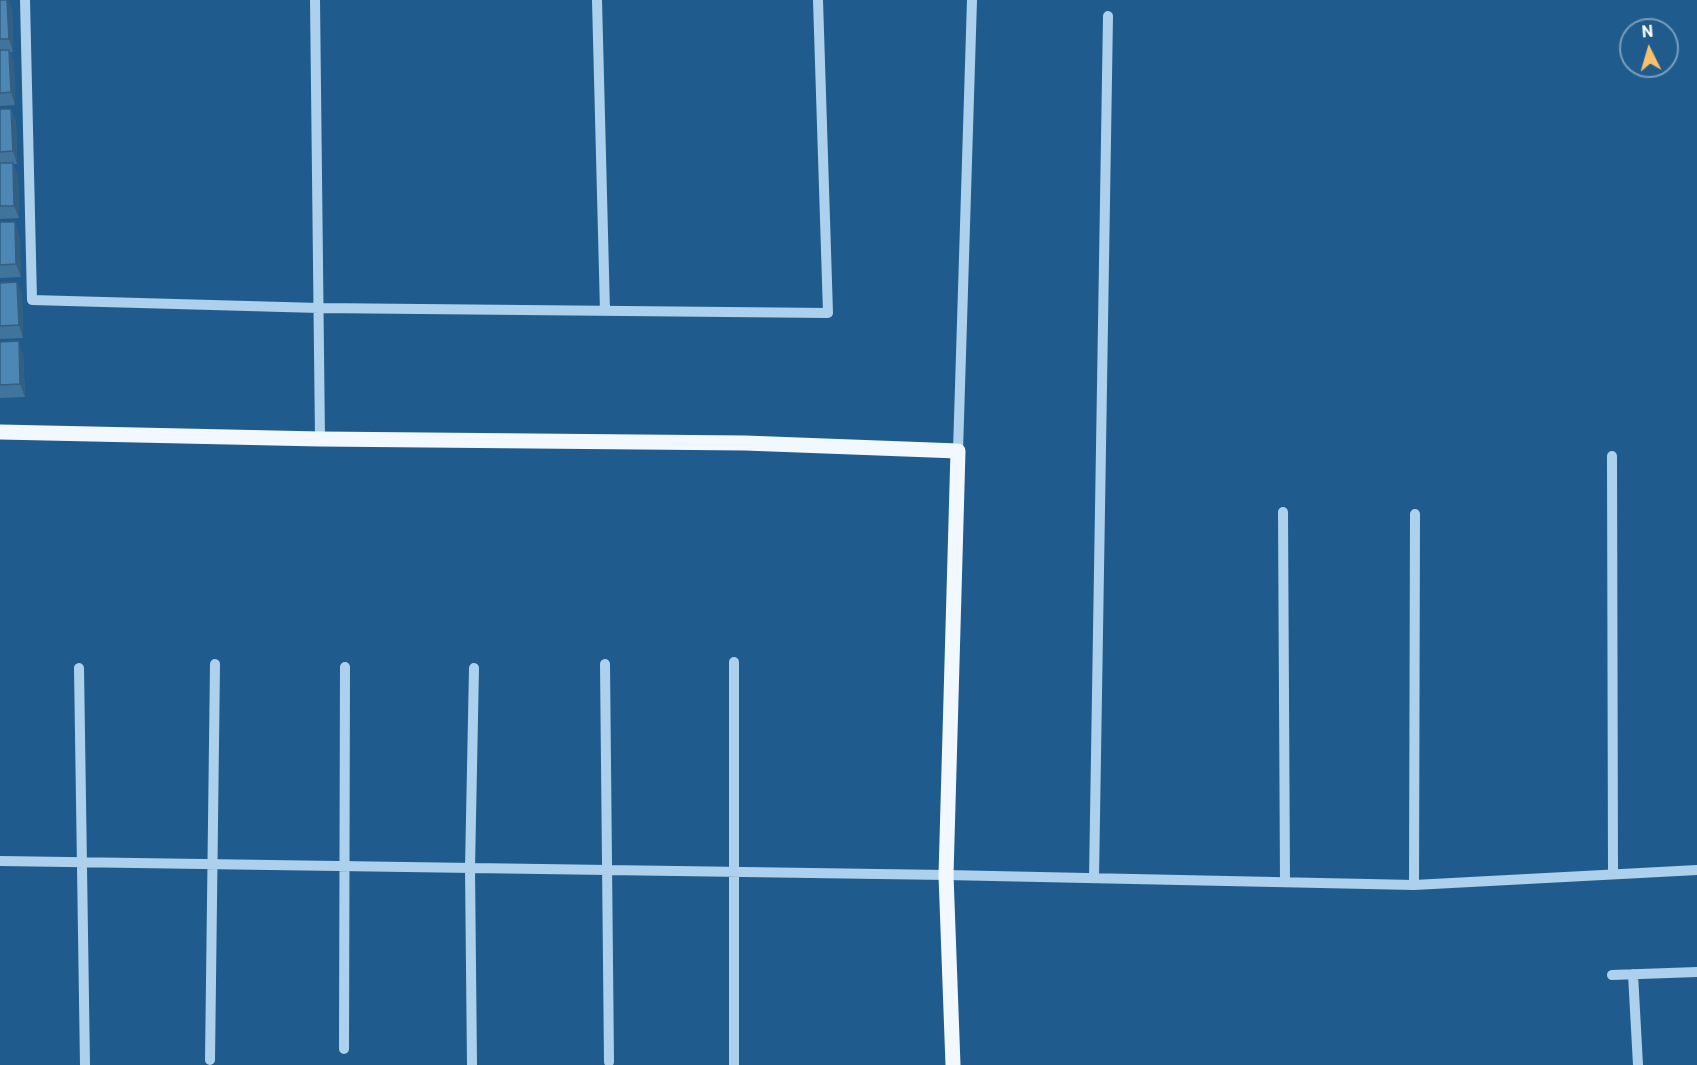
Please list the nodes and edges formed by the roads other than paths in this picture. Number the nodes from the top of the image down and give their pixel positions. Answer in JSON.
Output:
{"nodes":[{"id":1,"x":25,"y":0,"type":"edge"},
{"id":2,"x":315,"y":0,"type":"edge"},
{"id":3,"x":597,"y":0,"type":"edge"},
{"id":4,"x":818,"y":0,"type":"edge"},
{"id":5,"x":972,"y":0,"type":"edge"},
{"id":6,"x":1108,"y":16,"type":"dead end"},
{"id":7,"x":319,"y":308,"type":"junction"},
{"id":8,"x":605,"y":311,"type":"junction"},
{"id":9,"x":0,"y":432,"type":"edge"},
{"id":10,"x":320,"y":439,"type":"junction"},
{"id":11,"x":958,"y":451,"type":"junction"},
{"id":12,"x":1612,"y":456,"type":"dead end"},
{"id":13,"x":1283,"y":512,"type":"dead end"},
{"id":14,"x":1414,"y":514,"type":"dead end"},
{"id":15,"x":734,"y":662,"type":"dead end"},
{"id":16,"x":215,"y":664,"type":"dead end"},
{"id":17,"x":605,"y":664,"type":"dead end"},
{"id":18,"x":345,"y":667,"type":"dead end"},
{"id":19,"x":79,"y":668,"type":"dead end"},
{"id":20,"x":474,"y":668,"type":"dead end"},
{"id":21,"x":0,"y":861,"type":"edge"},
{"id":22,"x":82,"y":862,"type":"junction"},
{"id":23,"x":212,"y":864,"type":"junction"},
{"id":24,"x":345,"y":866,"type":"junction"},
{"id":25,"x":470,"y":868,"type":"junction"},
{"id":26,"x":607,"y":870,"type":"junction"},
{"id":27,"x":1697,"y":870,"type":"edge"},
{"id":28,"x":734,"y":872,"type":"junction"},
{"id":29,"x":1613,"y":874,"type":"junction"},
{"id":30,"x":946,"y":875,"type":"junction"},
{"id":31,"x":1094,"y":878,"type":"junction"},
{"id":32,"x":1285,"y":882,"type":"junction"},
{"id":33,"x":1414,"y":885,"type":"junction"},
{"id":34,"x":1697,"y":972,"type":"edge"},
{"id":35,"x":1633,"y":974,"type":"junction"},
{"id":36,"x":1612,"y":975,"type":"dead end"},
{"id":37,"x":344,"y":1049,"type":"dead end"},
{"id":38,"x":210,"y":1060,"type":"dead end"},
{"id":39,"x":609,"y":1062,"type":"dead end"},
{"id":40,"x":85,"y":1065,"type":"edge"},
{"id":41,"x":472,"y":1065,"type":"edge"},
{"id":42,"x":734,"y":1065,"type":"edge"},
{"id":43,"x":952,"y":1065,"type":"edge"},
{"id":44,"x":1638,"y":1065,"type":"edge"}],
"edges":[{"from":1,"to":7,"type":"street"},
{"from":2,"to":7,"type":"street"},
{"from":3,"to":8,"type":"street"},
{"from":4,"to":8,"type":"street"},
{"from":5,"to":11,"type":"street"},
{"from":6,"to":31,"type":"street"},
{"from":7,"to":8,"type":"street"},
{"from":7,"to":10,"type":"street"},
{"from":9,"to":10,"type":"main road"},
{"from":10,"to":11,"type":"main road"},
{"from":11,"to":30,"type":"main road"},
{"from":12,"to":29,"type":"street"},
{"from":13,"to":32,"type":"street"},
{"from":14,"to":33,"type":"street"},
{"from":15,"to":28,"type":"street"},
{"from":16,"to":23,"type":"street"},
{"from":17,"to":26,"type":"street"},
{"from":18,"to":24,"type":"street"},
{"from":19,"to":22,"type":"street"},
{"from":20,"to":25,"type":"street"},
{"from":21,"to":22,"type":"street"},
{"from":22,"to":23,"type":"street"},
{"from":22,"to":40,"type":"street"},
{"from":23,"to":24,"type":"street"},
{"from":23,"to":38,"type":"street"},
{"from":24,"to":25,"type":"street"},
{"from":24,"to":37,"type":"street"},
{"from":25,"to":26,"type":"street"},
{"from":25,"to":41,"type":"street"},
{"from":26,"to":28,"type":"street"},
{"from":26,"to":39,"type":"street"},
{"from":27,"to":29,"type":"street"},
{"from":28,"to":30,"type":"street"},
{"from":28,"to":42,"type":"street"},
{"from":29,"to":33,"type":"street"},
{"from":30,"to":31,"type":"street"},
{"from":30,"to":43,"type":"main road"},
{"from":31,"to":32,"type":"street"},
{"from":32,"to":33,"type":"street"},
{"from":34,"to":35,"type":"street"},
{"from":35,"to":36,"type":"street"},
{"from":35,"to":44,"type":"street"}]}
